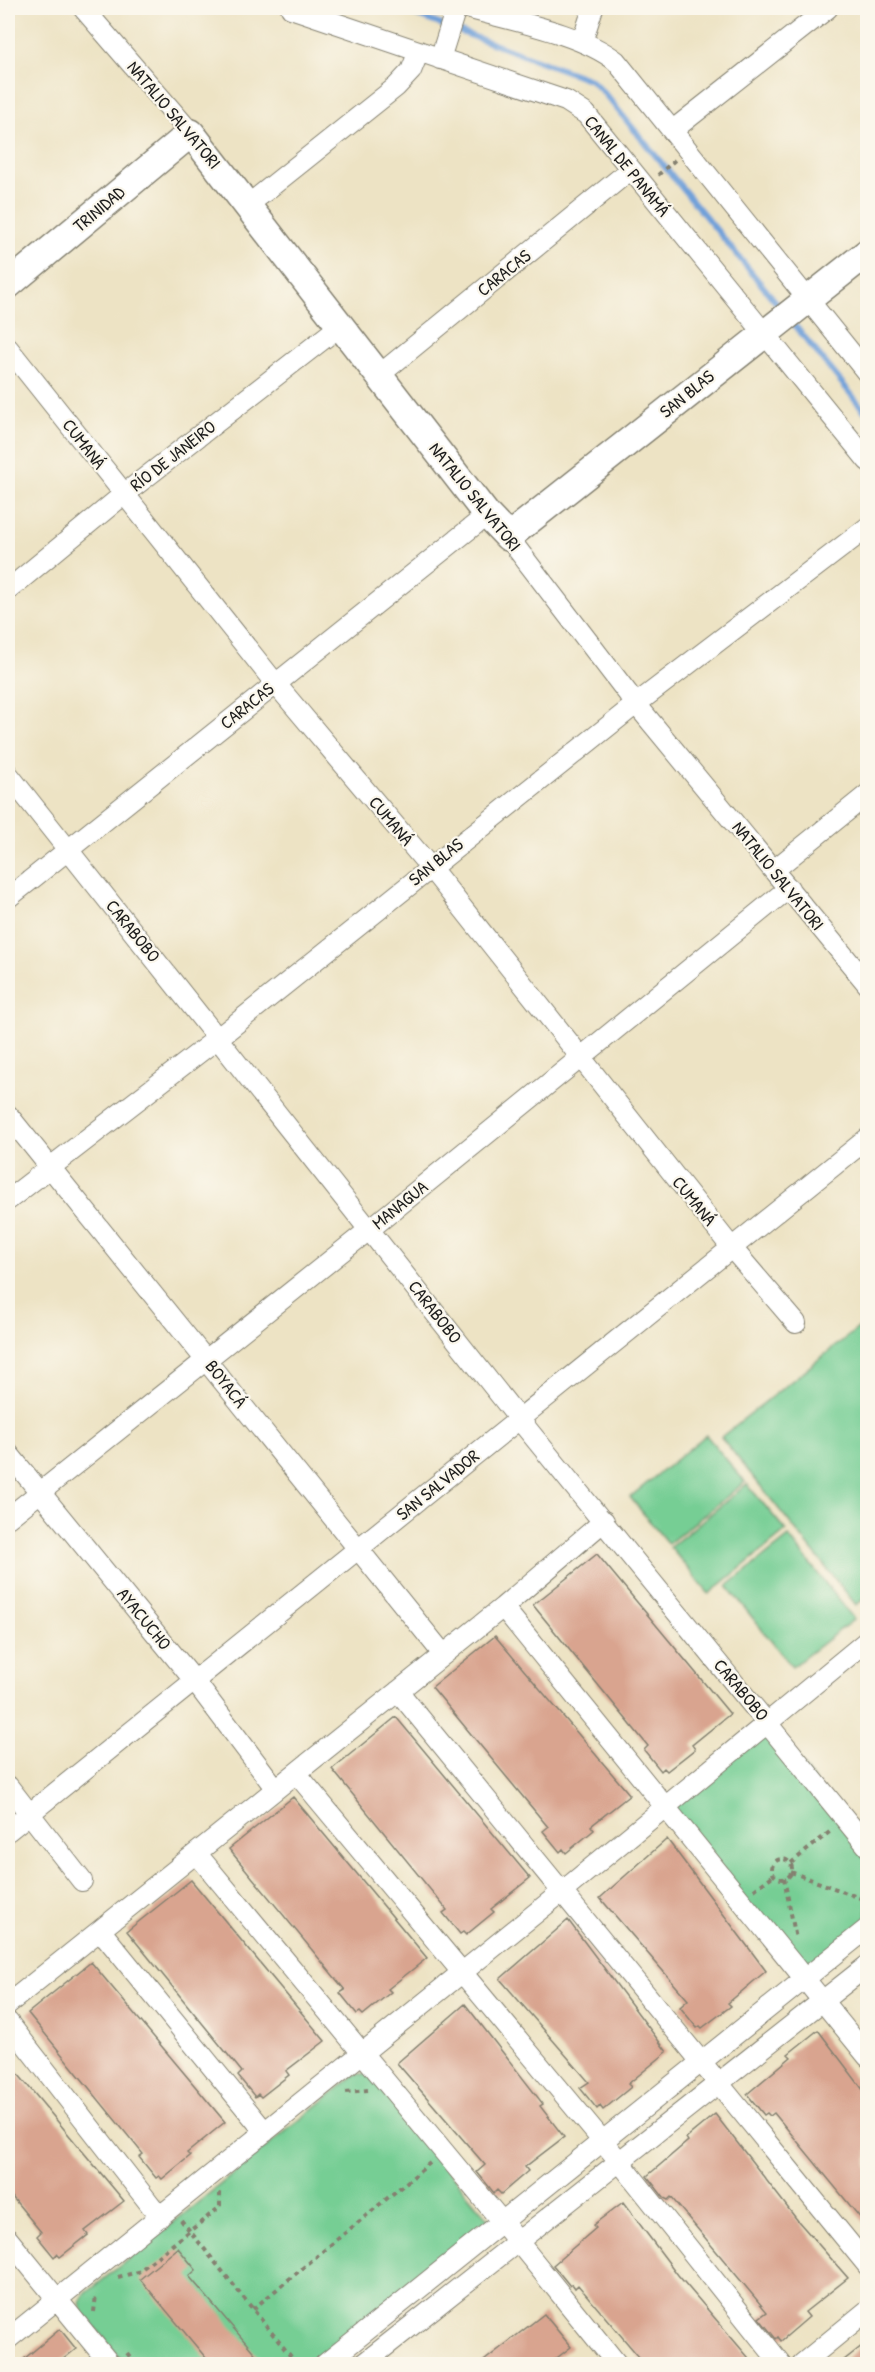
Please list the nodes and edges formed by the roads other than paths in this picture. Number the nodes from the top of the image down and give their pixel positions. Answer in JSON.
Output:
{"nodes":[{"id":1,"x":83,"y":8,"type":"edge"},
{"id":2,"x":291,"y":8,"type":"edge"},
{"id":3,"x":456,"y":8,"type":"edge"},
{"id":4,"x":467,"y":8,"type":"edge"},
{"id":5,"x":593,"y":8,"type":"edge"},
{"id":6,"x":828,"y":8,"type":"edge"},
{"id":7,"x":582,"y":42,"type":"junction"},
{"id":8,"x":419,"y":51,"type":"junction"},
{"id":9,"x":440,"y":59,"type":"junction"},
{"id":10,"x":673,"y":130,"type":"junction"},
{"id":11,"x":191,"y":133,"type":"junction"},
{"id":12,"x":630,"y":170,"type":"junction"},
{"id":13,"x":248,"y":205,"type":"junction"},
{"id":14,"x":867,"y":252,"type":"edge"},
{"id":15,"x":8,"y":285,"type":"edge"},
{"id":16,"x":803,"y":302,"type":"junction"},
{"id":17,"x":340,"y":326,"type":"junction"},
{"id":18,"x":770,"y":328,"type":"junction"},
{"id":19,"x":8,"y":348,"type":"edge"},
{"id":20,"x":867,"y":374,"type":"edge"},
{"id":21,"x":378,"y":376,"type":"junction"},
{"id":22,"x":867,"y":461,"type":"edge"},
{"id":23,"x":123,"y":495,"type":"junction"},
{"id":24,"x":487,"y":515,"type":"junction"},
{"id":25,"x":867,"y":527,"type":"edge"},
{"id":26,"x":508,"y":537,"type":"junction"},
{"id":27,"x":8,"y":590,"type":"edge"},
{"id":28,"x":275,"y":684,"type":"junction"},
{"id":29,"x":636,"y":704,"type":"junction"},
{"id":30,"x":8,"y":774,"type":"edge"},
{"id":31,"x":867,"y":794,"type":"edge"},
{"id":32,"x":68,"y":849,"type":"junction"},
{"id":33,"x":430,"y":867,"type":"junction"},
{"id":34,"x":774,"y":870,"type":"junction"},
{"id":35,"x":789,"y":888,"type":"junction"},
{"id":36,"x":8,"y":898,"type":"edge"},
{"id":37,"x":867,"y":985,"type":"edge"},
{"id":38,"x":218,"y":1038,"type":"junction"},
{"id":39,"x":581,"y":1059,"type":"junction"},
{"id":40,"x":8,"y":1115,"type":"edge"},
{"id":41,"x":867,"y":1138,"type":"edge"},
{"id":42,"x":49,"y":1166,"type":"junction"},
{"id":43,"x":8,"y":1200,"type":"edge"},
{"id":44,"x":370,"y":1229,"type":"junction"},
{"id":45,"x":731,"y":1246,"type":"junction"},
{"id":46,"x":796,"y":1323,"type":"dead end"},
{"id":47,"x":207,"y":1359,"type":"junction"},
{"id":48,"x":519,"y":1419,"type":"junction"},
{"id":49,"x":8,"y":1453,"type":"edge"},
{"id":50,"x":40,"y":1492,"type":"junction"},
{"id":51,"x":8,"y":1518,"type":"edge"},
{"id":52,"x":604,"y":1521,"type":"junction"},
{"id":53,"x":357,"y":1551,"type":"junction"},
{"id":54,"x":503,"y":1607,"type":"junction"},
{"id":55,"x":867,"y":1640,"type":"edge"},
{"id":56,"x":443,"y":1654,"type":"junction"},
{"id":57,"x":193,"y":1679,"type":"junction"},
{"id":58,"x":398,"y":1692,"type":"junction"},
{"id":59,"x":768,"y":1723,"type":"junction"},
{"id":60,"x":297,"y":1774,"type":"junction"},
{"id":61,"x":8,"y":1786,"type":"edge"},
{"id":62,"x":276,"y":1789,"type":"junction"},
{"id":63,"x":663,"y":1807,"type":"junction"},
{"id":64,"x":30,"y":1813,"type":"junction"},
{"id":65,"x":8,"y":1830,"type":"edge"},
{"id":66,"x":867,"y":1847,"type":"edge"},
{"id":67,"x":197,"y":1854,"type":"junction"},
{"id":68,"x":82,"y":1881,"type":"dead end"},
{"id":69,"x":563,"y":1891,"type":"junction"},
{"id":70,"x":867,"y":1928,"type":"edge"},
{"id":71,"x":100,"y":1931,"type":"junction"},
{"id":72,"x":867,"y":1965,"type":"edge"},
{"id":73,"x":461,"y":1973,"type":"junction"},
{"id":74,"x":804,"y":1979,"type":"junction"},
{"id":75,"x":823,"y":2002,"type":"junction"},
{"id":76,"x":8,"y":2004,"type":"edge"},
{"id":77,"x":8,"y":2022,"type":"edge"},
{"id":78,"x":361,"y":2052,"type":"junction"},
{"id":79,"x":867,"y":2057,"type":"edge"},
{"id":80,"x":701,"y":2064,"type":"junction"},
{"id":81,"x":717,"y":2084,"type":"junction"},
{"id":82,"x":265,"y":2132,"type":"junction"},
{"id":83,"x":602,"y":2142,"type":"junction"},
{"id":84,"x":620,"y":2162,"type":"junction"},
{"id":85,"x":166,"y":2212,"type":"junction"},
{"id":86,"x":503,"y":2223,"type":"junction"},
{"id":87,"x":8,"y":2239,"type":"edge"},
{"id":88,"x":519,"y":2243,"type":"junction"},
{"id":89,"x":867,"y":2266,"type":"edge"},
{"id":90,"x":57,"y":2299,"type":"junction"},
{"id":91,"x":867,"y":2310,"type":"edge"},
{"id":92,"x":8,"y":2339,"type":"edge"},
{"id":93,"x":317,"y":2361,"type":"edge"},
{"id":94,"x":110,"y":2364,"type":"edge"},
{"id":95,"x":363,"y":2364,"type":"edge"},
{"id":96,"x":616,"y":2364,"type":"edge"},
{"id":97,"x":781,"y":2364,"type":"edge"},
{"id":98,"x":802,"y":2364,"type":"edge"}],
"edges":[{"from":1,"to":11,"type":"street","name":"NATALIO SALVATORI"},
{"from":2,"to":8,"type":"street","name":"CANAL DE PANAMÁ"},
{"from":3,"to":9,"type":"street"},
{"from":4,"to":7,"type":"street"},
{"from":5,"to":7,"type":"street"},
{"from":6,"to":10,"type":"street"},
{"from":7,"to":10,"type":"street"},
{"from":8,"to":9,"type":"street","name":"CANAL DE PANAMÁ"},
{"from":8,"to":13,"type":"street"},
{"from":9,"to":12,"type":"street","name":"CANAL DE PANAMÁ"},
{"from":10,"to":16,"type":"street"},
{"from":11,"to":13,"type":"street","name":"NATALIO SALVATORI"},
{"from":11,"to":15,"type":"street","name":"TRINIDAD"},
{"from":12,"to":18,"type":"street","name":"CANAL DE PANAMÁ"},
{"from":12,"to":21,"type":"street","name":"CARACAS"},
{"from":13,"to":17,"type":"street","name":"NATALIO SALVATORI"},
{"from":14,"to":16,"type":"street","name":"SAN BLAS"},
{"from":16,"to":18,"type":"street","name":"SAN BLAS"},
{"from":16,"to":20,"type":"street"},
{"from":17,"to":21,"type":"street","name":"NATALIO SALVATORI"},
{"from":17,"to":23,"type":"street","name":"RÍO DE JANEIRO"},
{"from":18,"to":22,"type":"street","name":"CANAL DE PANAMÁ"},
{"from":18,"to":26,"type":"street","name":"SAN BLAS"},
{"from":19,"to":23,"type":"street","name":"CUMANÁ"},
{"from":21,"to":24,"type":"street","name":"NATALIO SALVATORI"},
{"from":23,"to":27,"type":"street","name":"RÍO DE JANEIRO"},
{"from":23,"to":28,"type":"street","name":"CUMANÁ"},
{"from":24,"to":26,"type":"street","name":"NATALIO SALVATORI"},
{"from":24,"to":28,"type":"street","name":"CARACAS"},
{"from":25,"to":29,"type":"street","name":"SAN BLAS"},
{"from":26,"to":29,"type":"street","name":"NATALIO SALVATORI"},
{"from":28,"to":32,"type":"street","name":"CARACAS"},
{"from":28,"to":33,"type":"street","name":"CUMANÁ"},
{"from":29,"to":33,"type":"street","name":"SAN BLAS"},
{"from":29,"to":34,"type":"street","name":"NATALIO SALVATORI"},
{"from":30,"to":32,"type":"street","name":"CARABOBO"},
{"from":31,"to":34,"type":"street"},
{"from":32,"to":36,"type":"street","name":"CARACAS"},
{"from":32,"to":38,"type":"street","name":"CARABOBO"},
{"from":33,"to":38,"type":"street","name":"SAN BLAS"},
{"from":33,"to":39,"type":"street","name":"CUMANÁ"},
{"from":34,"to":35,"type":"street","name":"NATALIO SALVATORI"},
{"from":35,"to":37,"type":"street","name":"NATALIO SALVATORI"},
{"from":35,"to":39,"type":"street","name":"MANAGUA"},
{"from":38,"to":42,"type":"street","name":"SAN BLAS"},
{"from":38,"to":44,"type":"street","name":"CARABOBO"},
{"from":39,"to":44,"type":"street","name":"MANAGUA"},
{"from":39,"to":45,"type":"street","name":"CUMANÁ"},
{"from":40,"to":42,"type":"street","name":"BOYACÁ"},
{"from":41,"to":45,"type":"street","name":"SAN SALVADOR"},
{"from":42,"to":43,"type":"street","name":"SAN BLAS"},
{"from":42,"to":47,"type":"street","name":"BOYACÁ"},
{"from":44,"to":47,"type":"street","name":"MANAGUA"},
{"from":44,"to":48,"type":"street","name":"CARABOBO"},
{"from":45,"to":46,"type":"street","name":"CUMANÁ"},
{"from":45,"to":48,"type":"street","name":"SAN SALVADOR"},
{"from":47,"to":50,"type":"street","name":"MANAGUA"},
{"from":47,"to":53,"type":"street","name":"BOYACÁ"},
{"from":48,"to":52,"type":"street","name":"CARABOBO"},
{"from":48,"to":53,"type":"street","name":"SAN SALVADOR"},
{"from":49,"to":50,"type":"street","name":"AYACUCHO"},
{"from":50,"to":51,"type":"street","name":"MANAGUA"},
{"from":50,"to":57,"type":"street","name":"AYACUCHO"},
{"from":52,"to":54,"type":"street"},
{"from":52,"to":59,"type":"street","name":"CARABOBO"},
{"from":53,"to":56,"type":"street","name":"BOYACÁ"},
{"from":53,"to":57,"type":"street","name":"SAN SALVADOR"},
{"from":54,"to":56,"type":"street"},
{"from":54,"to":63,"type":"street"},
{"from":55,"to":59,"type":"street"},
{"from":56,"to":58,"type":"street"},
{"from":57,"to":62,"type":"street","name":"AYACUCHO"},
{"from":57,"to":64,"type":"street","name":"SAN SALVADOR"},
{"from":58,"to":60,"type":"street"},
{"from":58,"to":69,"type":"street"},
{"from":59,"to":63,"type":"street"},
{"from":59,"to":66,"type":"street","name":"CARABOBO"},
{"from":60,"to":62,"type":"street"},
{"from":60,"to":73,"type":"street"},
{"from":61,"to":64,"type":"street"},
{"from":62,"to":67,"type":"street"},
{"from":63,"to":69,"type":"street"},
{"from":63,"to":74,"type":"street"},
{"from":64,"to":65,"type":"street","name":"SAN SALVADOR"},
{"from":64,"to":68,"type":"street"},
{"from":67,"to":71,"type":"street"},
{"from":67,"to":78,"type":"street"},
{"from":69,"to":73,"type":"street"},
{"from":69,"to":80,"type":"street"},
{"from":70,"to":74,"type":"street"},
{"from":71,"to":76,"type":"street"},
{"from":71,"to":82,"type":"street"},
{"from":72,"to":75,"type":"street"},
{"from":73,"to":78,"type":"street"},
{"from":73,"to":83,"type":"street"},
{"from":74,"to":75,"type":"street"},
{"from":74,"to":80,"type":"street"},
{"from":75,"to":79,"type":"street"},
{"from":75,"to":81,"type":"street"},
{"from":77,"to":85,"type":"street"},
{"from":78,"to":82,"type":"street"},
{"from":78,"to":86,"type":"street"},
{"from":80,"to":81,"type":"street"},
{"from":80,"to":83,"type":"street"},
{"from":81,"to":84,"type":"street"},
{"from":81,"to":89,"type":"street"},
{"from":82,"to":85,"type":"street"},
{"from":83,"to":84,"type":"street"},
{"from":83,"to":86,"type":"street"},
{"from":84,"to":88,"type":"street"},
{"from":84,"to":97,"type":"street"},
{"from":85,"to":90,"type":"street"},
{"from":86,"to":88,"type":"street"},
{"from":86,"to":93,"type":"street"},
{"from":87,"to":90,"type":"street"},
{"from":88,"to":95,"type":"street"},
{"from":88,"to":96,"type":"street"},
{"from":90,"to":92,"type":"street"},
{"from":90,"to":94,"type":"street"},
{"from":91,"to":98,"type":"street"}]}
